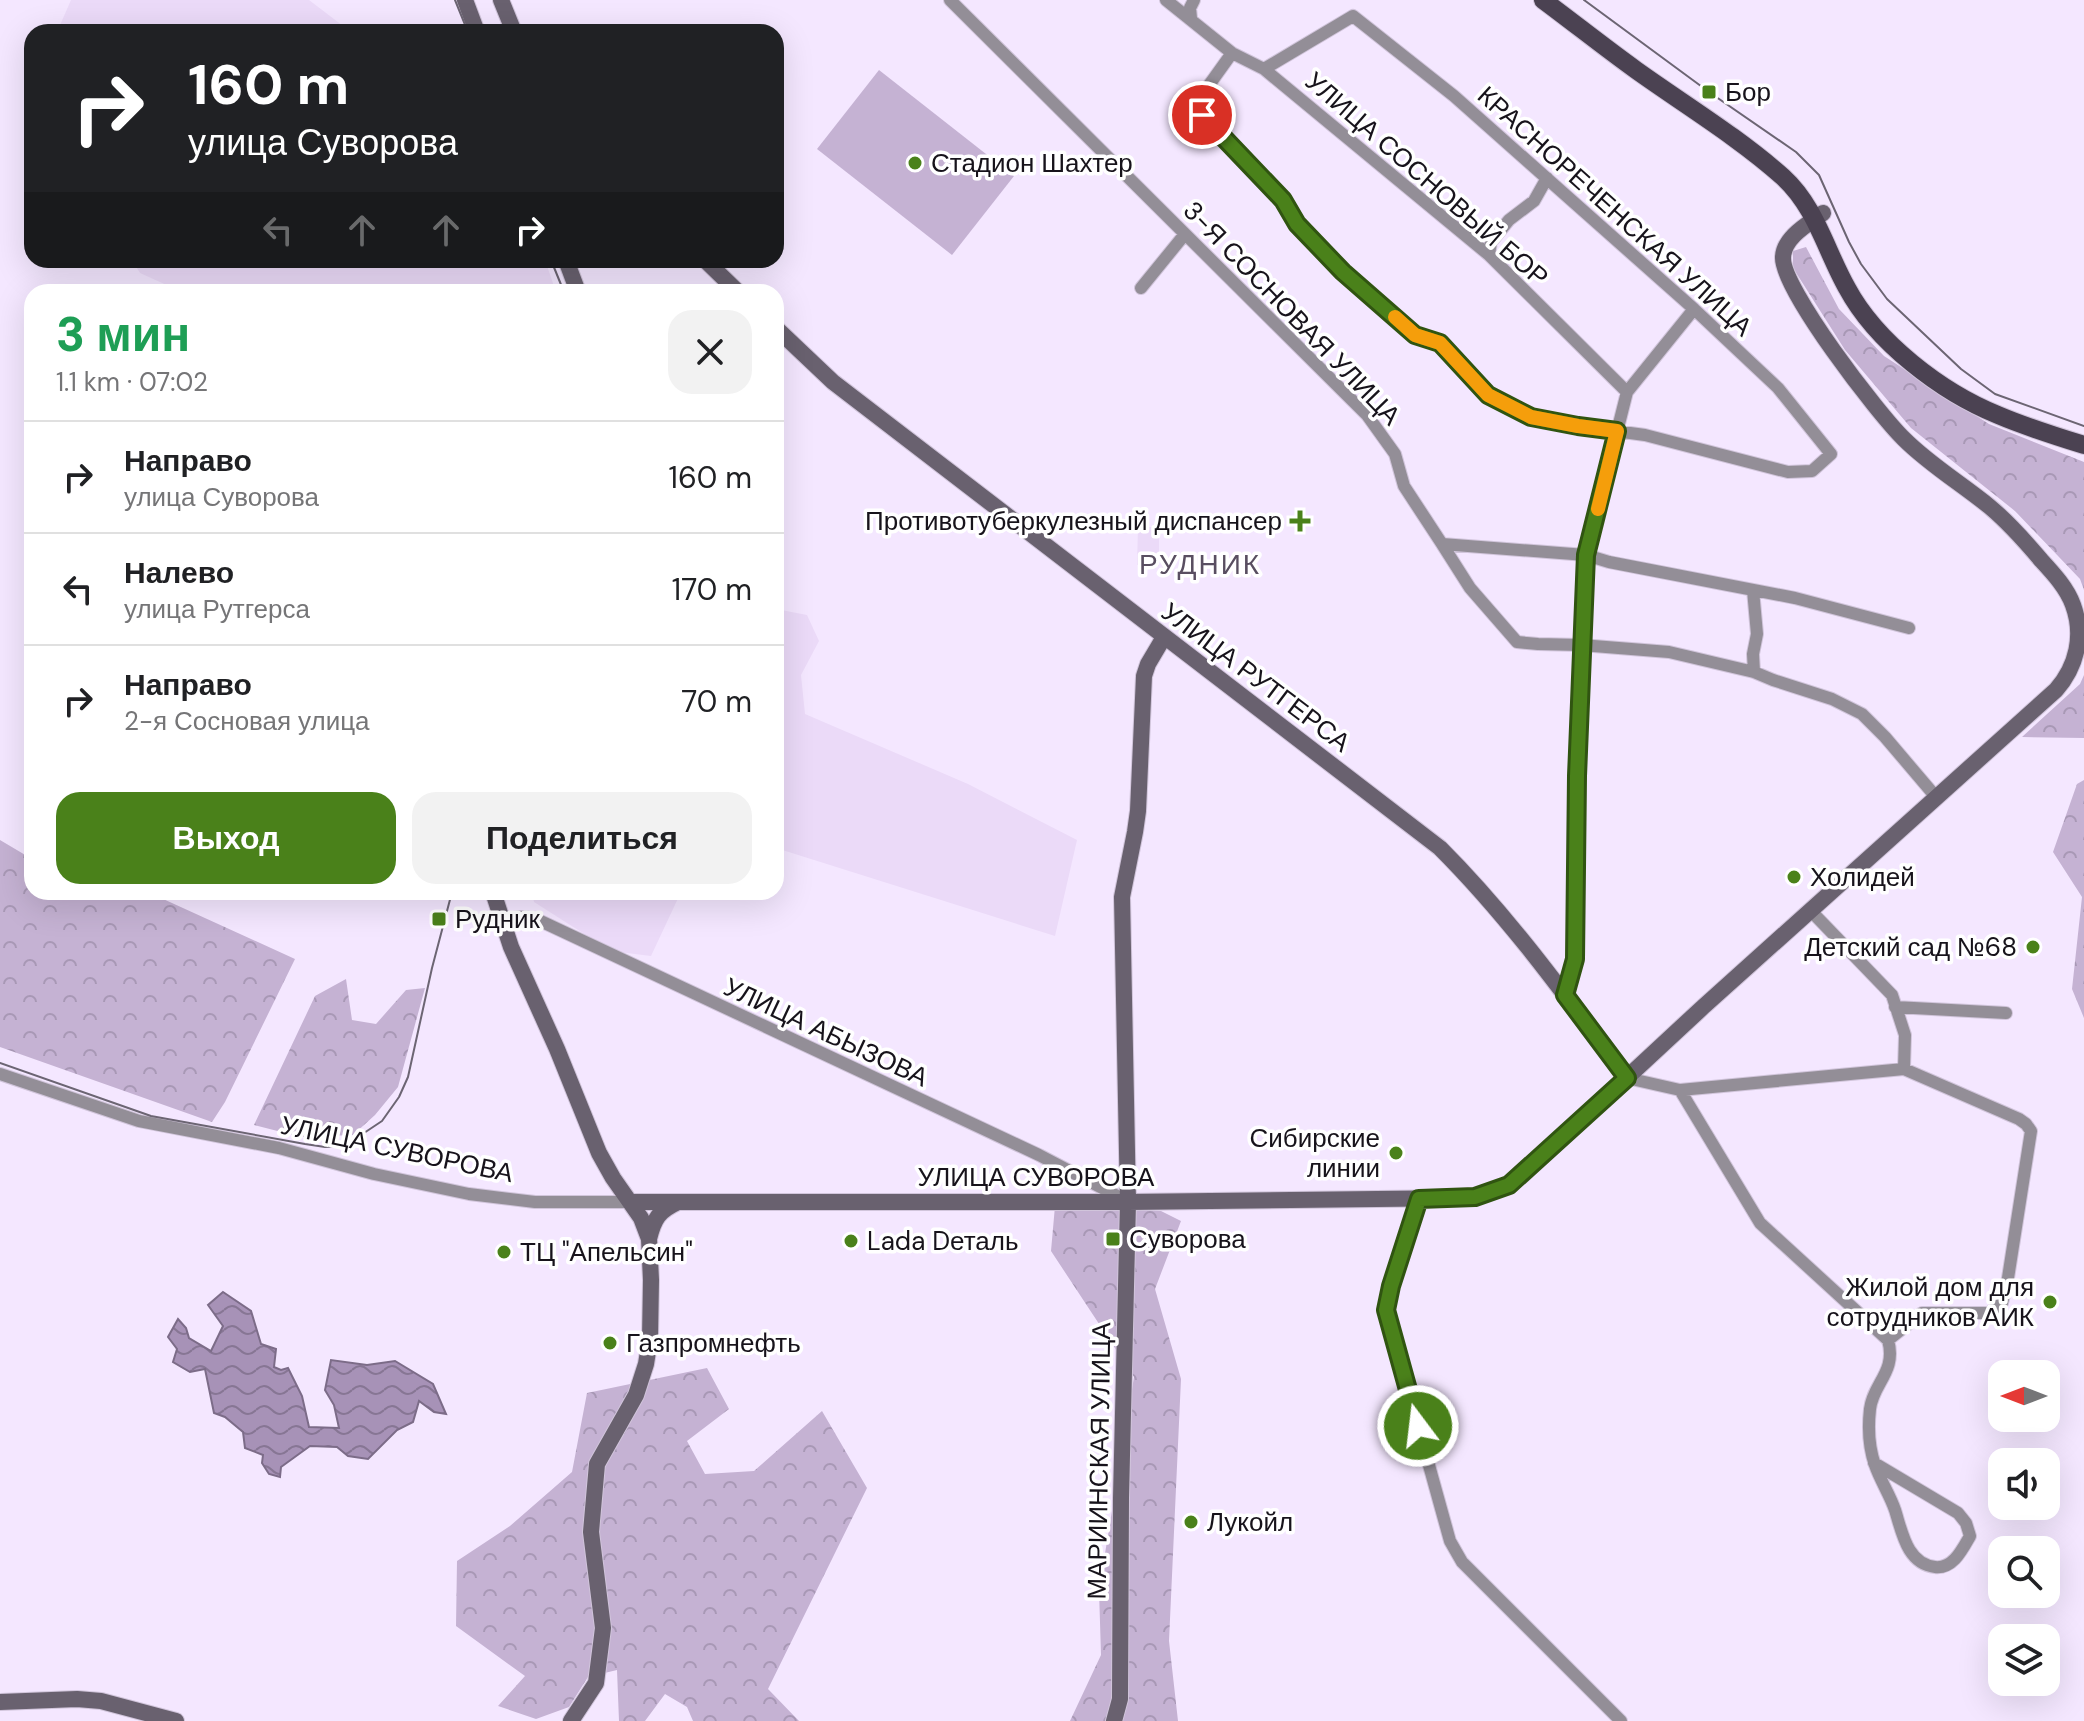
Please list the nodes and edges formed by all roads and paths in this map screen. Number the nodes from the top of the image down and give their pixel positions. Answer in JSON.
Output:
{"nodes":[{"id":1,"x":465,"y":0,"type":"edge"},
{"id":2,"x":501,"y":0,"type":"edge"},
{"id":3,"x":950,"y":0,"type":"edge"},
{"id":4,"x":1166,"y":0,"type":"edge"},
{"id":5,"x":1194,"y":0,"type":"edge"},
{"id":6,"x":1543,"y":0,"type":"edge"},
{"id":7,"x":1563,"y":0,"type":"edge"},
{"id":8,"x":1191,"y":18,"type":"junction"},
{"id":9,"x":474,"y":24,"type":"edge"},
{"id":10,"x":511,"y":24,"type":"edge"},
{"id":11,"x":1232,"y":53,"type":"junction"},
{"id":12,"x":1264,"y":69,"type":"junction"},
{"id":13,"x":1547,"y":178,"type":"junction"},
{"id":14,"x":1819,"y":216,"type":"junction"},
{"id":15,"x":1185,"y":234,"type":"junction"},
{"id":16,"x":1489,"y":255,"type":"junction"},
{"id":17,"x":713,"y":268,"type":"edge"},
{"id":18,"x":730,"y":284,"type":"edge"},
{"id":19,"x":1141,"y":288,"type":"dead end"},
{"id":20,"x":1694,"y":309,"type":"junction"},
{"id":21,"x":784,"y":336,"type":"edge"},
{"id":22,"x":1627,"y":392,"type":"junction"},
{"id":23,"x":1617,"y":431,"type":"junction"},
{"id":24,"x":2084,"y":433,"type":"edge"},
{"id":25,"x":2084,"y":445,"type":"edge"},
{"id":26,"x":1442,"y":544,"type":"junction"},
{"id":27,"x":1586,"y":555,"type":"junction"},
{"id":28,"x":1753,"y":590,"type":"junction"},
{"id":29,"x":1909,"y":628,"type":"dead end"},
{"id":30,"x":1164,"y":637,"type":"junction"},
{"id":31,"x":1581,"y":645,"type":"junction"},
{"id":32,"x":1754,"y":672,"type":"junction"},
{"id":33,"x":1936,"y":797,"type":"junction"},
{"id":34,"x":495,"y":900,"type":"edge"},
{"id":35,"x":1810,"y":910,"type":"junction"},
{"id":36,"x":502,"y":921,"type":"junction"},
{"id":37,"x":1565,"y":995,"type":"junction"},
{"id":38,"x":1895,"y":1007,"type":"junction"},
{"id":39,"x":2006,"y":1013,"type":"dead end"},
{"id":40,"x":1904,"y":1069,"type":"junction"},
{"id":41,"x":0,"y":1074,"type":"edge"},
{"id":42,"x":1627,"y":1078,"type":"junction"},
{"id":43,"x":1680,"y":1090,"type":"junction"},
{"id":44,"x":1419,"y":1199,"type":"junction"},
{"id":45,"x":631,"y":1202,"type":"junction"},
{"id":46,"x":679,"y":1202,"type":"junction"},
{"id":47,"x":1128,"y":1202,"type":"junction"},
{"id":48,"x":649,"y":1239,"type":"junction"},
{"id":49,"x":1888,"y":1340,"type":"junction"},
{"id":50,"x":1874,"y":1463,"type":"junction"},
{"id":51,"x":0,"y":1702,"type":"edge"},
{"id":52,"x":176,"y":1721,"type":"edge"},
{"id":53,"x":571,"y":1721,"type":"edge"},
{"id":54,"x":1114,"y":1721,"type":"edge"},
{"id":55,"x":1621,"y":1721,"type":"edge"}],
"edges":[{"from":1,"to":9,"type":"main road"},
{"from":2,"to":10,"type":"main road"},
{"from":3,"to":15,"type":"street","name":"3-Я СОСНОВАЯ УЛИЦА"},
{"from":4,"to":8,"type":"street","name":"УЛИЦА СОСНОВЫЙ БОР"},
{"from":5,"to":8,"type":"street"},
{"from":6,"to":14,"type":"main road"},
{"from":7,"to":14,"type":"main road"},
{"from":8,"to":11,"type":"street","name":"УЛИЦА СОСНОВЫЙ БОР"},
{"from":11,"to":12,"type":"street","name":"УЛИЦА СОСНОВЫЙ БОР"},
{"from":11,"to":23,"type":"street"},
{"from":12,"to":13,"type":"street","name":"КРАСНОРЕЧЕНСКАЯ УЛИЦА"},
{"from":12,"to":16,"type":"street","name":"УЛИЦА СОСНОВЫЙ БОР"},
{"from":13,"to":16,"type":"street"},
{"from":13,"to":20,"type":"street","name":"КРАСНОРЕЧЕНСКАЯ УЛИЦА"},
{"from":14,"to":24,"type":"main road"},
{"from":14,"to":25,"type":"main road"},
{"from":14,"to":33,"type":"main road","name":"УЛИЦА СУВОРОВА"},
{"from":15,"to":19,"type":"street"},
{"from":15,"to":26,"type":"street","name":"3-Я СОСНОВАЯ УЛИЦА"},
{"from":16,"to":22,"type":"street","name":"УЛИЦА СОСНОВЫЙ БОР"},
{"from":17,"to":18,"type":"main road"},
{"from":20,"to":22,"type":"street"},
{"from":20,"to":23,"type":"street","name":"КРАСНОРЕЧЕНСКАЯ УЛИЦА"},
{"from":21,"to":30,"type":"main road","name":"УЛИЦА РУТГЕРСА"},
{"from":22,"to":23,"type":"street"},
{"from":23,"to":27,"type":"street"},
{"from":26,"to":27,"type":"street"},
{"from":26,"to":31,"type":"street","name":"3-Я СОСНОВАЯ УЛИЦА"},
{"from":27,"to":28,"type":"street"},
{"from":27,"to":31,"type":"street"},
{"from":28,"to":29,"type":"street"},
{"from":28,"to":32,"type":"street"},
{"from":30,"to":37,"type":"main road","name":"УЛИЦА РУТГЕРСА"},
{"from":30,"to":47,"type":"main road","name":"МАРИИНСКАЯ УЛИЦА"},
{"from":31,"to":32,"type":"street"},
{"from":31,"to":37,"type":"street"},
{"from":32,"to":33,"type":"street"},
{"from":33,"to":35,"type":"main road","name":"УЛИЦА СУВОРОВА"},
{"from":34,"to":36,"type":"main road"},
{"from":35,"to":38,"type":"street"},
{"from":35,"to":42,"type":"main road","name":"УЛИЦА СУВОРОВА"},
{"from":36,"to":45,"type":"main road"},
{"from":36,"to":47,"type":"street","name":"УЛИЦА АБЫЗОВА"},
{"from":37,"to":42,"type":"main road","name":"УЛИЦА РУТГЕРСА"},
{"from":38,"to":39,"type":"street"},
{"from":38,"to":40,"type":"street"},
{"from":40,"to":43,"type":"street"},
{"from":40,"to":49,"type":"street"},
{"from":41,"to":45,"type":"street","name":"УЛИЦА СУВОРОВА"},
{"from":42,"to":43,"type":"street"},
{"from":42,"to":44,"type":"main road","name":"УЛИЦА СУВОРОВА"},
{"from":43,"to":49,"type":"street"},
{"from":44,"to":47,"type":"main road","name":"УЛИЦА СУВОРОВА"},
{"from":44,"to":55,"type":"street"},
{"from":45,"to":46,"type":"main road","name":"УЛИЦА СУВОРОВА"},
{"from":45,"to":48,"type":"main road"},
{"from":46,"to":47,"type":"main road","name":"УЛИЦА СУВОРОВА"},
{"from":46,"to":48,"type":"main road"},
{"from":47,"to":54,"type":"main road","name":"МАРИИНСКАЯ УЛИЦА"},
{"from":48,"to":53,"type":"main road"},
{"from":49,"to":50,"type":"street"},
{"from":50,"to":50,"type":"street"},
{"from":51,"to":52,"type":"main road"}]}
